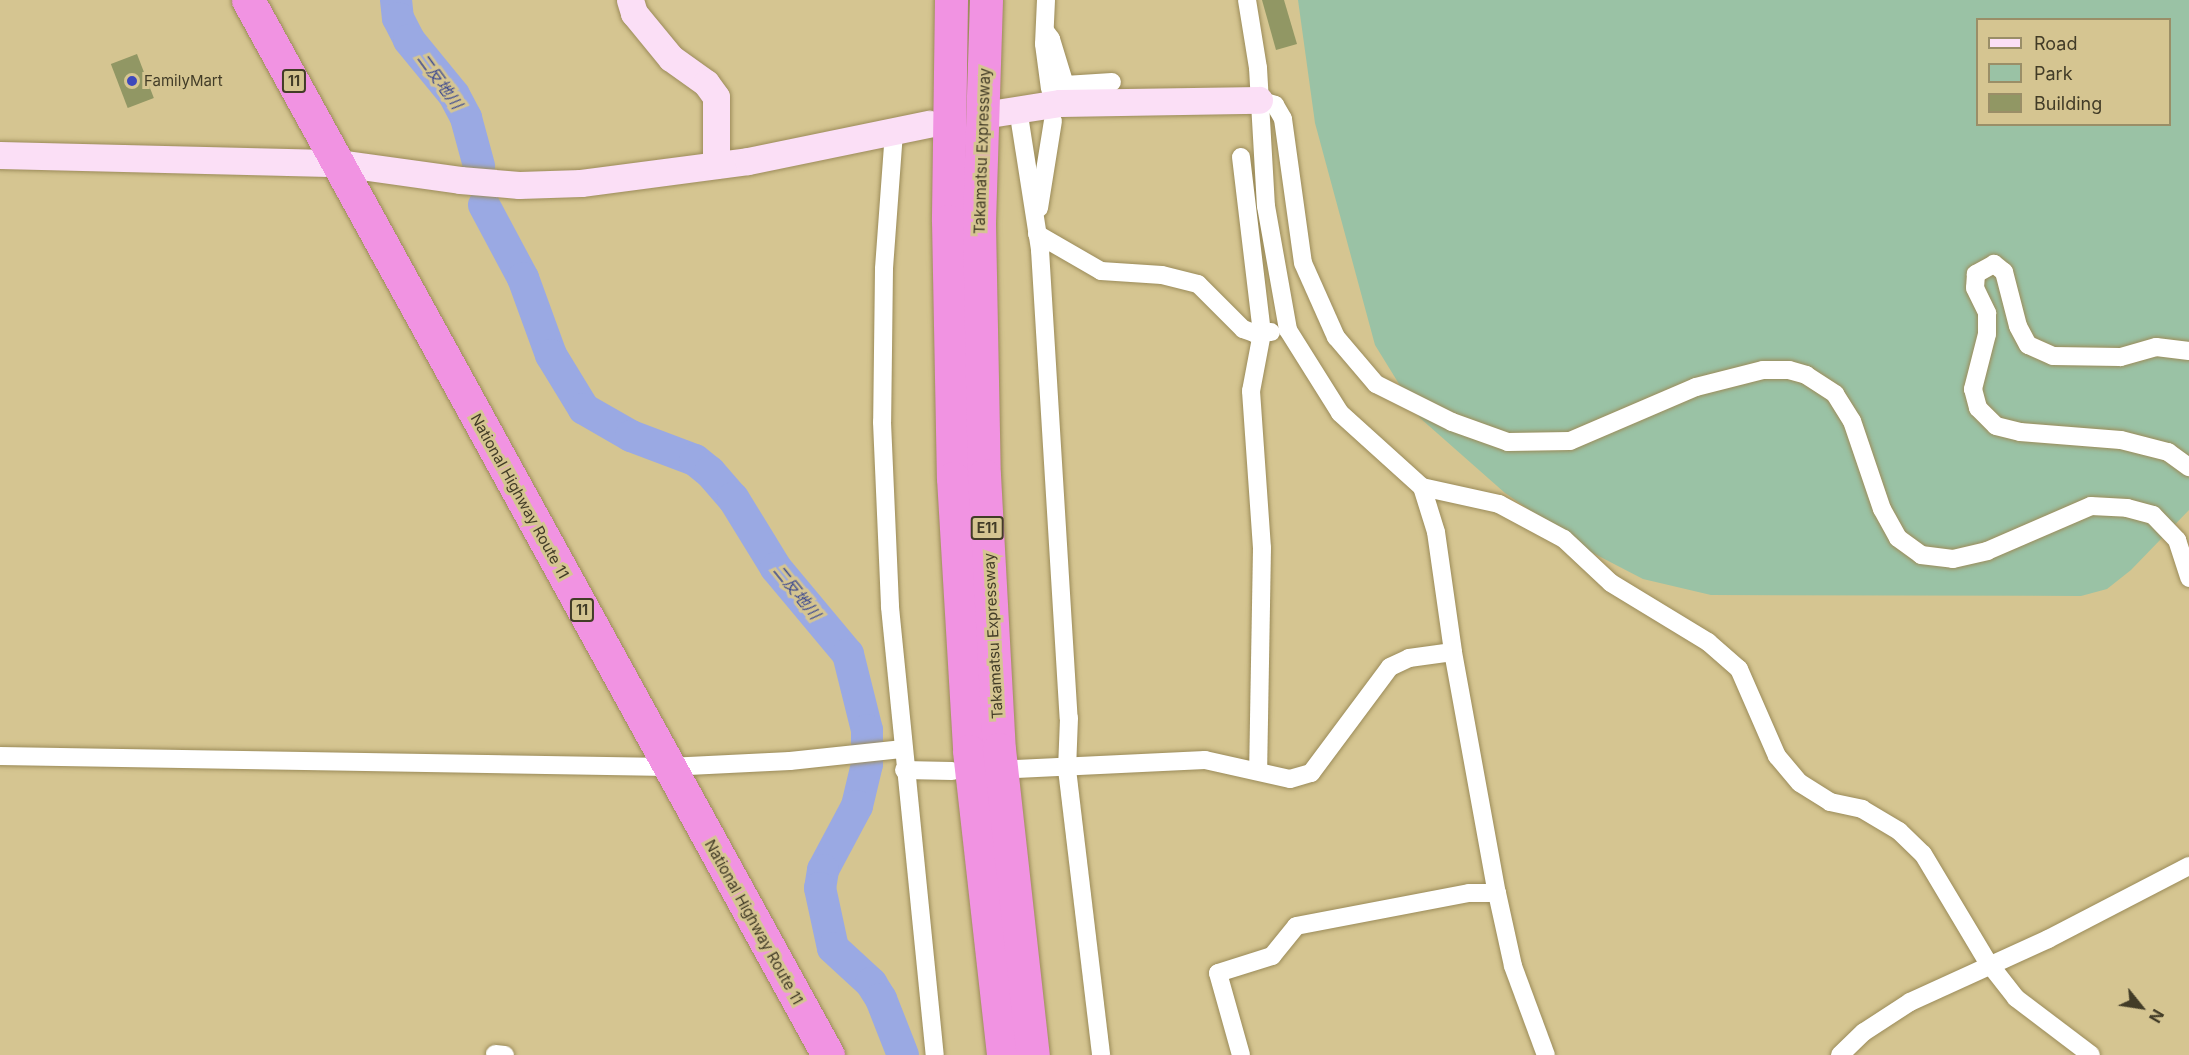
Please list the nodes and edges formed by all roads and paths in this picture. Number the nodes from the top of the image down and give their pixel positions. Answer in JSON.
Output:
{"nodes":[{"id":1,"x":248,"y":0,"type":"edge"},
{"id":2,"x":630,"y":0,"type":"edge"},
{"id":3,"x":951,"y":0,"type":"edge"},
{"id":4,"x":986,"y":0,"type":"edge"},
{"id":5,"x":1046,"y":0,"type":"edge"},
{"id":6,"x":1247,"y":0,"type":"edge"},
{"id":7,"x":1045,"y":31,"type":"junction"},
{"id":8,"x":1113,"y":82,"type":"dead end"},
{"id":9,"x":1050,"y":89,"type":"dead end"},
{"id":10,"x":1258,"y":100,"type":"junction"},
{"id":11,"x":1007,"y":111,"type":"joint"},
{"id":12,"x":1053,"y":121,"type":"dead end"},
{"id":13,"x":929,"y":124,"type":"dead end"},
{"id":14,"x":894,"y":132,"type":"junction"},
{"id":15,"x":0,"y":155,"type":"edge"},
{"id":16,"x":1241,"y":157,"type":"dead end"},
{"id":17,"x":339,"y":163,"type":"junction"},
{"id":18,"x":716,"y":165,"type":"junction"},
{"id":19,"x":1036,"y":230,"type":"junction"},
{"id":20,"x":1288,"y":330,"type":"junction"},
{"id":21,"x":1262,"y":333,"type":"junction"},
{"id":22,"x":2189,"y":351,"type":"edge"},
{"id":23,"x":2189,"y":468,"type":"edge"},
{"id":24,"x":1422,"y":487,"type":"junction"},
{"id":25,"x":2189,"y":578,"type":"edge"},
{"id":26,"x":1453,"y":652,"type":"junction"},
{"id":27,"x":903,"y":749,"type":"junction"},
{"id":28,"x":0,"y":756,"type":"edge"},
{"id":29,"x":668,"y":767,"type":"junction"},
{"id":30,"x":1016,"y":769,"type":"dead end"},
{"id":31,"x":1066,"y":769,"type":"junction"},
{"id":32,"x":904,"y":770,"type":"junction"},
{"id":33,"x":952,"y":771,"type":"dead end"},
{"id":34,"x":1258,"y":771,"type":"junction"},
{"id":35,"x":2189,"y":866,"type":"edge"},
{"id":36,"x":1497,"y":893,"type":"junction"},
{"id":37,"x":1990,"y":966,"type":"junction"},
{"id":38,"x":828,"y":1055,"type":"edge"},
{"id":39,"x":935,"y":1055,"type":"edge"},
{"id":40,"x":1003,"y":1055,"type":"edge"},
{"id":41,"x":1033,"y":1055,"type":"edge"},
{"id":42,"x":1101,"y":1055,"type":"edge"},
{"id":43,"x":1241,"y":1055,"type":"edge"},
{"id":44,"x":1546,"y":1055,"type":"edge"},
{"id":45,"x":1840,"y":1055,"type":"edge"},
{"id":46,"x":2091,"y":1055,"type":"edge"}],
"edges":[{"from":1,"to":17,"type":"highway","name":"National Highway Route 11","number":"11"},
{"from":2,"to":18,"type":"street"},
{"from":3,"to":40,"type":"highway","name":"Takamatsu Expressway","number":"E11"},
{"from":4,"to":41,"type":"highway","name":"Takamatsu Expressway","number":"E11"},
{"from":5,"to":7,"type":"street"},
{"from":6,"to":10,"type":"street"},
{"from":7,"to":8,"type":"street"},
{"from":7,"to":9,"type":"street"},
{"from":10,"to":11,"type":"street"},
{"from":10,"to":20,"type":"street"},
{"from":10,"to":25,"type":"street"},
{"from":11,"to":19,"type":"street"},
{"from":12,"to":19,"type":"street"},
{"from":13,"to":14,"type":"street"},
{"from":14,"to":18,"type":"street"},
{"from":14,"to":27,"type":"street"},
{"from":15,"to":17,"type":"street"},
{"from":16,"to":21,"type":"street"},
{"from":17,"to":18,"type":"street"},
{"from":17,"to":29,"type":"highway","name":"National Highway Route 11","number":"11"},
{"from":19,"to":21,"type":"street"},
{"from":19,"to":31,"type":"street"},
{"from":20,"to":21,"type":"street"},
{"from":20,"to":24,"type":"street"},
{"from":21,"to":34,"type":"street"},
{"from":22,"to":23,"type":"street"},
{"from":24,"to":26,"type":"street"},
{"from":24,"to":37,"type":"street"},
{"from":26,"to":34,"type":"street"},
{"from":26,"to":36,"type":"street"},
{"from":27,"to":29,"type":"street"},
{"from":27,"to":32,"type":"street"},
{"from":28,"to":29,"type":"street"},
{"from":29,"to":38,"type":"highway","name":"National Highway Route 11","number":"11"},
{"from":30,"to":31,"type":"street"},
{"from":31,"to":34,"type":"street"},
{"from":31,"to":42,"type":"street"},
{"from":32,"to":33,"type":"street"},
{"from":32,"to":39,"type":"street"},
{"from":35,"to":37,"type":"street"},
{"from":36,"to":43,"type":"street"},
{"from":36,"to":44,"type":"street"},
{"from":37,"to":45,"type":"street"},
{"from":37,"to":46,"type":"street"}]}
